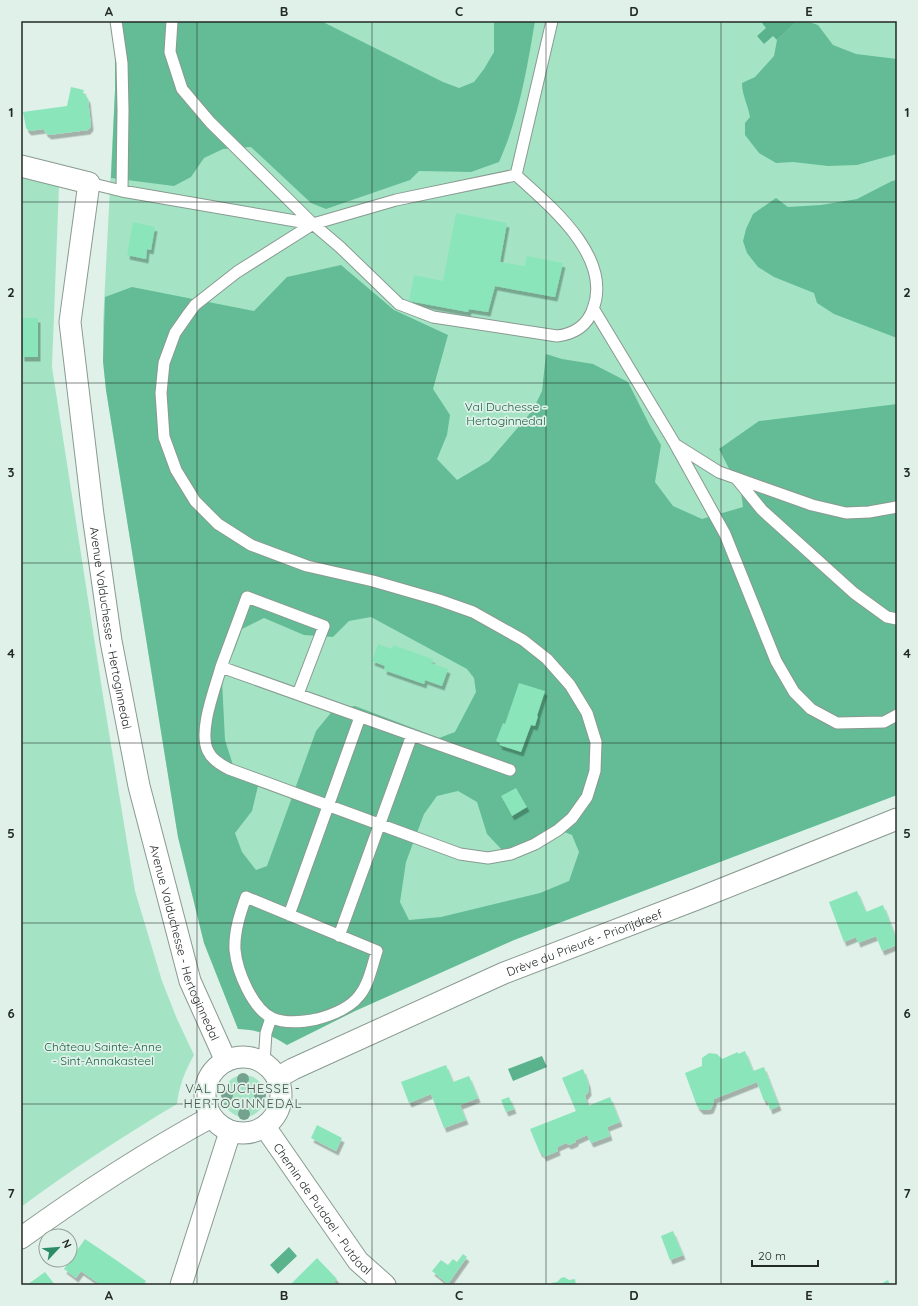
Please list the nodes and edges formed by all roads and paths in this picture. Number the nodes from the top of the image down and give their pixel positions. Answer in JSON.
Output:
{"nodes":[{"id":1,"x":116,"y":21,"type":"edge"},
{"id":2,"x":172,"y":21,"type":"edge"},
{"id":3,"x":552,"y":21,"type":"edge"},
{"id":4,"x":21,"y":166,"type":"edge"},
{"id":5,"x":516,"y":175,"type":"junction"},
{"id":6,"x":89,"y":183,"type":"junction"},
{"id":7,"x":122,"y":191,"type":"junction"},
{"id":8,"x":313,"y":224,"type":"junction"},
{"id":9,"x":593,"y":308,"type":"junction"},
{"id":10,"x":675,"y":444,"type":"junction"},
{"id":11,"x":736,"y":477,"type":"junction"},
{"id":12,"x":897,"y":507,"type":"edge"},
{"id":13,"x":897,"y":620,"type":"edge"},
{"id":14,"x":222,"y":667,"type":"junction"},
{"id":15,"x":298,"y":694,"type":"junction"},
{"id":16,"x":360,"y":716,"type":"junction"},
{"id":17,"x":897,"y":716,"type":"edge"},
{"id":18,"x":412,"y":735,"type":"junction"},
{"id":19,"x":510,"y":770,"type":"dead end"},
{"id":20,"x":328,"y":806,"type":"junction"},
{"id":21,"x":897,"y":819,"type":"edge"},
{"id":22,"x":379,"y":825,"type":"junction"},
{"id":23,"x":290,"y":915,"type":"junction"},
{"id":24,"x":339,"y":936,"type":"junction"},
{"id":25,"x":271,"y":1018,"type":"junction"},
{"id":26,"x":226,"y":1061,"type":"junction"},
{"id":27,"x":271,"y":1070,"type":"junction"},
{"id":28,"x":211,"y":1117,"type":"junction"},
{"id":29,"x":265,"y":1127,"type":"junction"},
{"id":30,"x":230,"y":1132,"type":"junction"},
{"id":31,"x":21,"y":1238,"type":"edge"},
{"id":32,"x":181,"y":1285,"type":"edge"},
{"id":33,"x":385,"y":1285,"type":"edge"}],
"edges":[{"from":1,"to":7,"type":"lane"},
{"from":2,"to":8,"type":"lane"},
{"from":3,"to":5,"type":"lane"},
{"from":4,"to":6,"type":"street"},
{"from":5,"to":8,"type":"lane"},
{"from":5,"to":9,"type":"lane"},
{"from":6,"to":7,"type":"lane"},
{"from":6,"to":26,"type":"street","name":"Avenue Valduchesse - Hertoginnedal"},
{"from":7,"to":8,"type":"lane"},
{"from":8,"to":9,"type":"lane"},
{"from":8,"to":22,"type":"lane"},
{"from":9,"to":10,"type":"lane"},
{"from":10,"to":11,"type":"lane"},
{"from":10,"to":17,"type":"lane"},
{"from":11,"to":12,"type":"lane"},
{"from":11,"to":13,"type":"lane"},
{"from":14,"to":15,"type":"lane"},
{"from":14,"to":15,"type":"lane"},
{"from":14,"to":20,"type":"lane"},
{"from":15,"to":16,"type":"lane"},
{"from":16,"to":18,"type":"lane"},
{"from":16,"to":20,"type":"lane"},
{"from":18,"to":19,"type":"lane"},
{"from":18,"to":22,"type":"lane"},
{"from":20,"to":22,"type":"lane"},
{"from":20,"to":23,"type":"lane"},
{"from":21,"to":27,"type":"street","name":"Drève du Prieuré - Priorijdreef"},
{"from":22,"to":24,"type":"lane"},
{"from":23,"to":24,"type":"lane"},
{"from":23,"to":25,"type":"lane"},
{"from":24,"to":25,"type":"lane"},
{"from":25,"to":27,"type":"lane"},
{"from":26,"to":27,"type":"street"},
{"from":26,"to":28,"type":"street"},
{"from":27,"to":29,"type":"street"},
{"from":28,"to":30,"type":"street"},
{"from":28,"to":31,"type":"street"},
{"from":29,"to":30,"type":"street"},
{"from":29,"to":33,"type":"street","name":"Chemin de Putdael - Putdaal"},
{"from":30,"to":32,"type":"street"}]}
